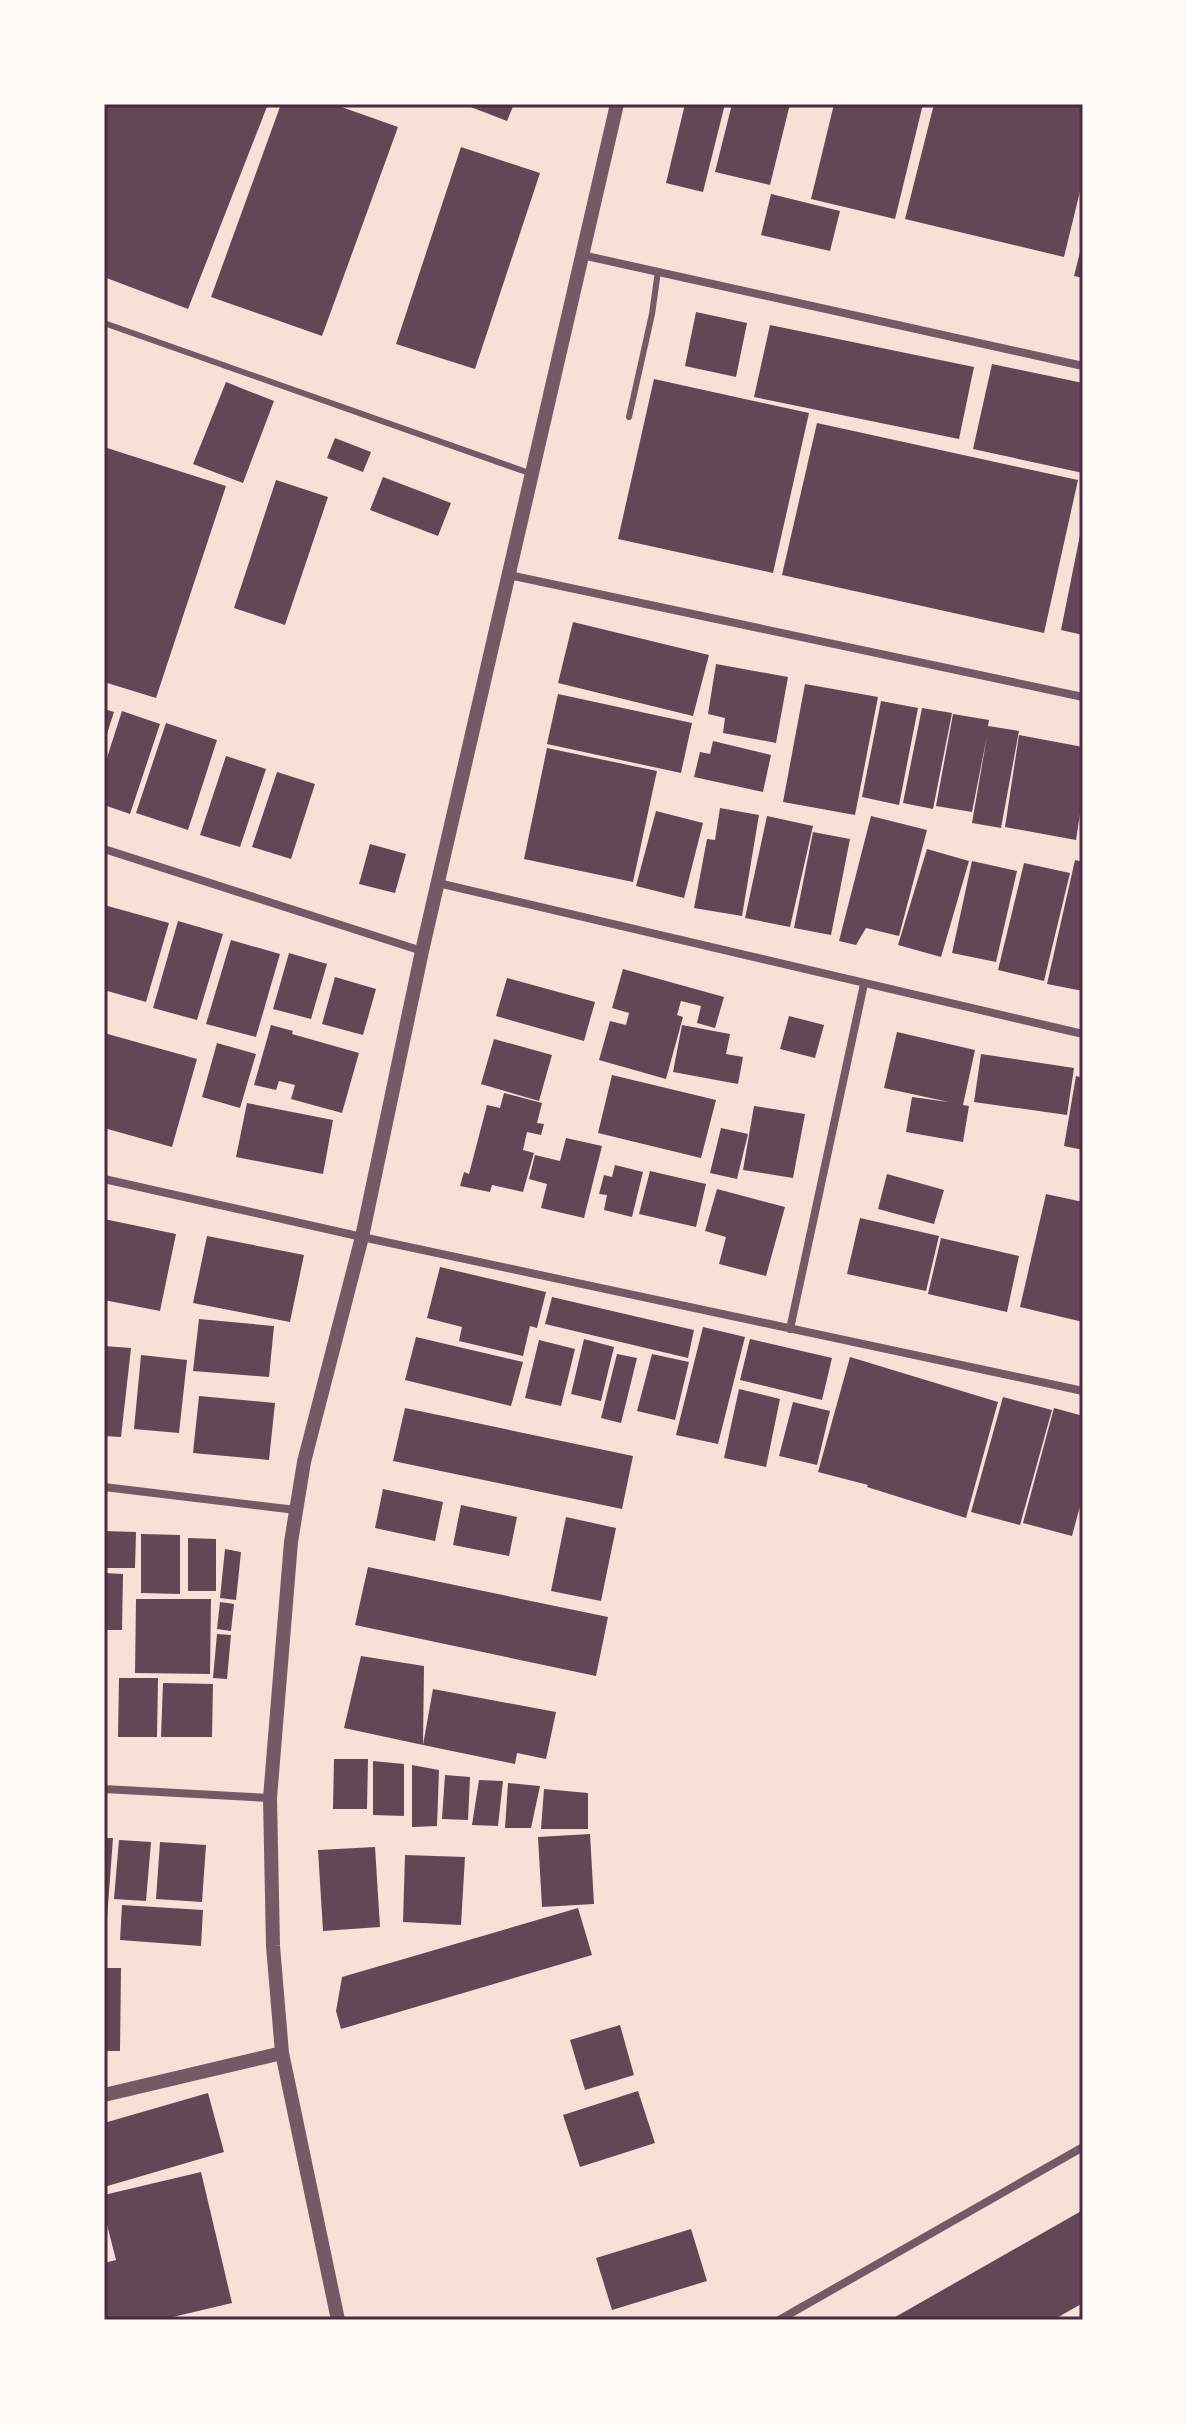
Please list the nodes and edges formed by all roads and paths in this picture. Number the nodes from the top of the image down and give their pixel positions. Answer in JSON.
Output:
{"nodes":[{"id":1,"x":617,"y":104,"type":"edge"},
{"id":2,"x":582,"y":255,"type":"junction"},
{"id":3,"x":658,"y":271,"type":"junction"},
{"id":4,"x":104,"y":323,"type":"edge"},
{"id":5,"x":1083,"y":366,"type":"edge"},
{"id":6,"x":629,"y":417,"type":"dead end"},
{"id":7,"x":532,"y":474,"type":"junction"},
{"id":8,"x":509,"y":575,"type":"junction"},
{"id":9,"x":1083,"y":697,"type":"edge"},
{"id":10,"x":104,"y":849,"type":"edge"},
{"id":11,"x":438,"y":883,"type":"junction"},
{"id":12,"x":422,"y":951,"type":"junction"},
{"id":13,"x":864,"y":984,"type":"junction"},
{"id":14,"x":1083,"y":1034,"type":"edge"},
{"id":15,"x":104,"y":1179,"type":"edge"},
{"id":16,"x":362,"y":1237,"type":"junction"},
{"id":17,"x":790,"y":1329,"type":"junction"},
{"id":18,"x":1083,"y":1391,"type":"edge"},
{"id":19,"x":104,"y":1487,"type":"edge"},
{"id":20,"x":296,"y":1510,"type":"junction"},
{"id":21,"x":104,"y":1789,"type":"edge"},
{"id":22,"x":270,"y":1798,"type":"junction"},
{"id":23,"x":282,"y":2053,"type":"junction"},
{"id":24,"x":104,"y":2095,"type":"edge"},
{"id":25,"x":1083,"y":2147,"type":"edge"},
{"id":26,"x":338,"y":2320,"type":"edge"},
{"id":27,"x":779,"y":2320,"type":"edge"}],
"edges":[{"from":1,"to":2,"type":"street"},
{"from":2,"to":3,"type":"street"},
{"from":2,"to":7,"type":"street"},
{"from":3,"to":5,"type":"street"},
{"from":3,"to":6,"type":"lane"},
{"from":4,"to":7,"type":"lane"},
{"from":7,"to":8,"type":"street"},
{"from":8,"to":9,"type":"street"},
{"from":8,"to":11,"type":"street"},
{"from":10,"to":12,"type":"street"},
{"from":11,"to":12,"type":"street"},
{"from":11,"to":13,"type":"street"},
{"from":12,"to":16,"type":"street"},
{"from":13,"to":14,"type":"street"},
{"from":13,"to":17,"type":"street"},
{"from":15,"to":16,"type":"street"},
{"from":16,"to":17,"type":"street"},
{"from":16,"to":20,"type":"street"},
{"from":17,"to":18,"type":"street"},
{"from":19,"to":20,"type":"street"},
{"from":20,"to":22,"type":"street"},
{"from":21,"to":22,"type":"street"},
{"from":22,"to":23,"type":"street"},
{"from":23,"to":24,"type":"street"},
{"from":23,"to":26,"type":"street"},
{"from":25,"to":27,"type":"street"}]}
